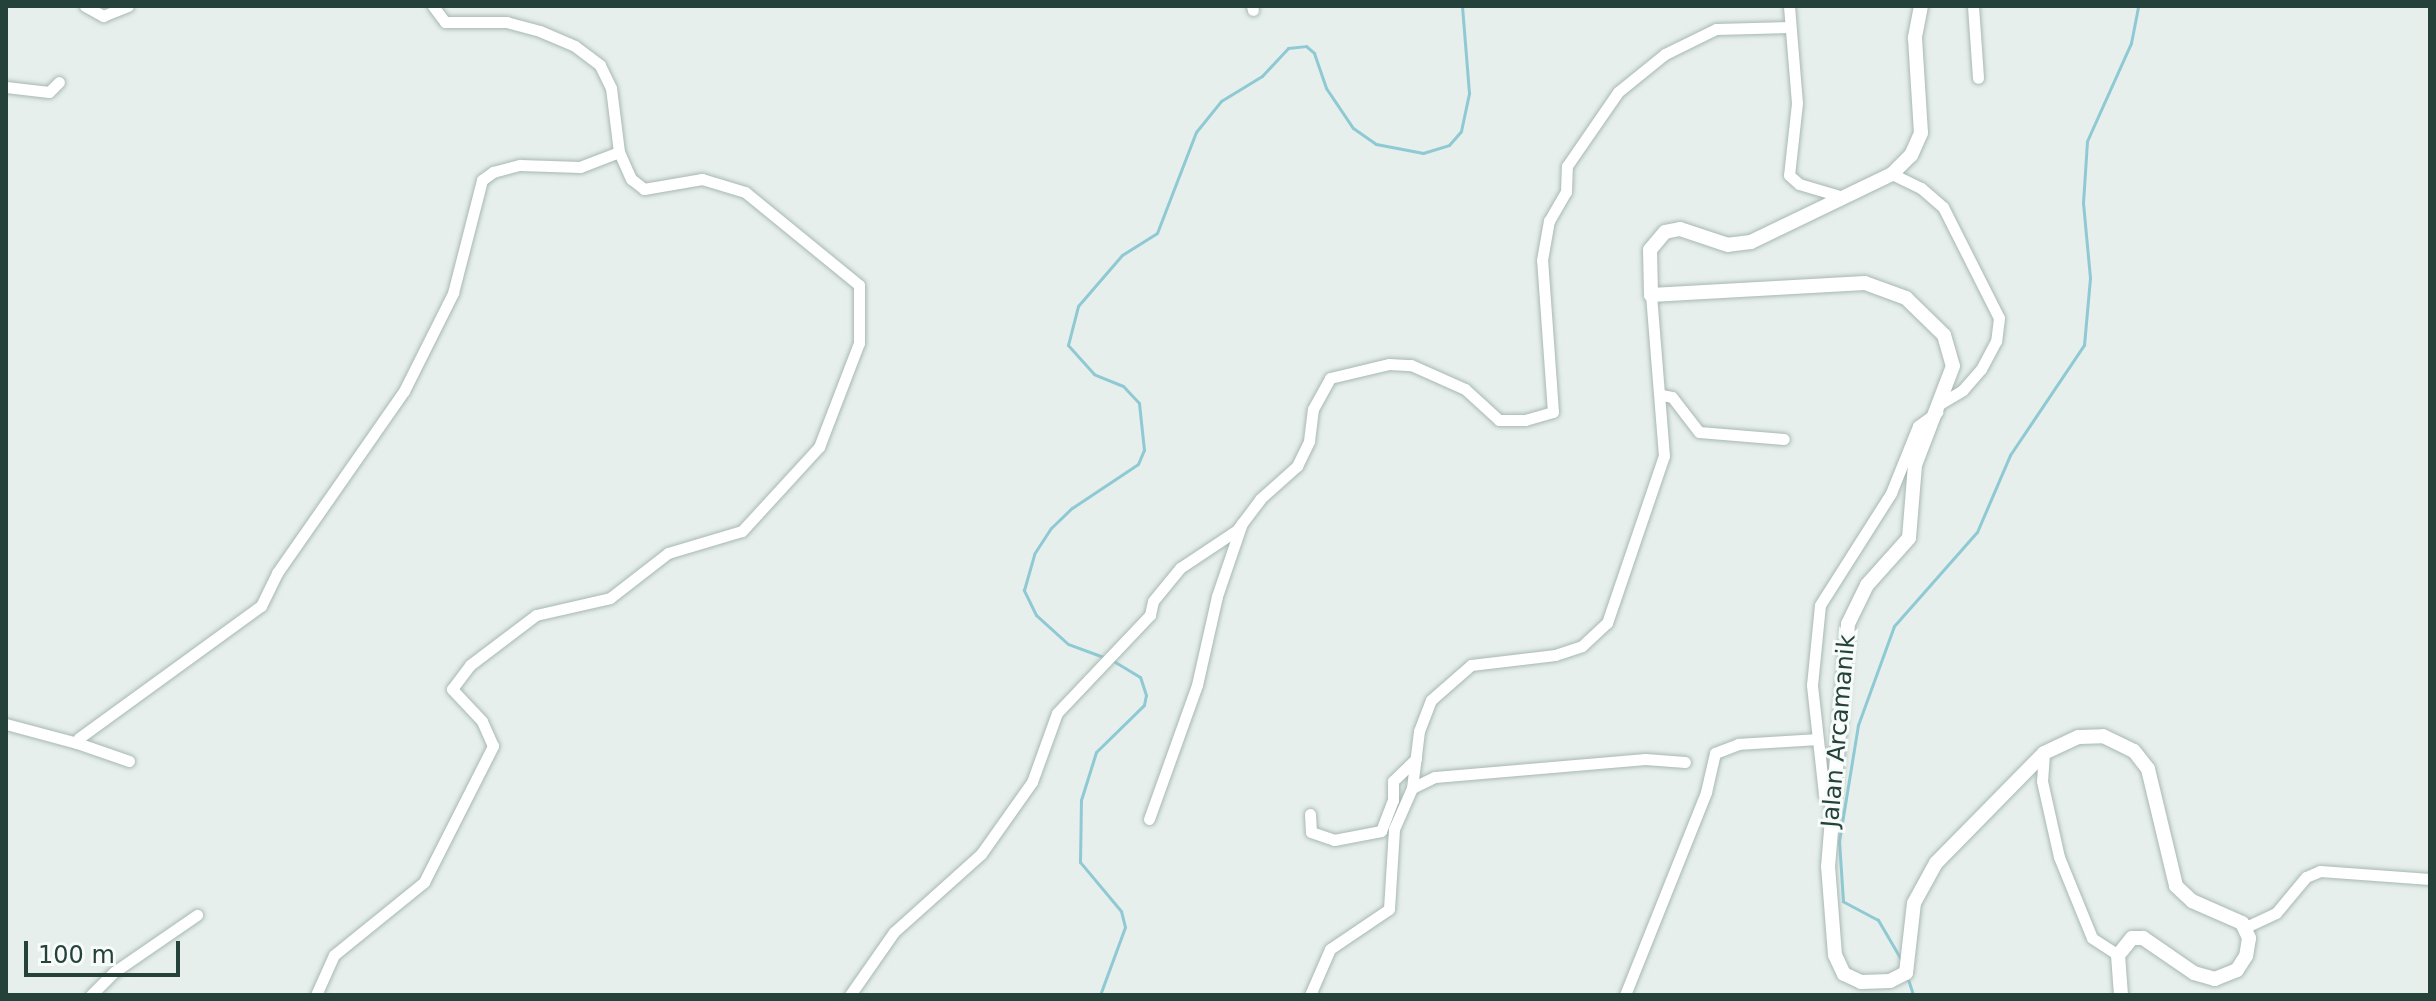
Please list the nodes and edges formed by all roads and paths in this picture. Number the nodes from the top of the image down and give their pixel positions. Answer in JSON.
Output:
{"nodes":[{"id":1,"x":85,"y":6,"type":"edge"},
{"id":2,"x":128,"y":6,"type":"edge"},
{"id":3,"x":433,"y":6,"type":"edge"},
{"id":4,"x":1789,"y":6,"type":"edge"},
{"id":5,"x":1921,"y":6,"type":"edge"},
{"id":6,"x":1973,"y":6,"type":"edge"},
{"id":7,"x":1790,"y":27,"type":"junction"},
{"id":8,"x":1978,"y":78,"type":"dead end"},
{"id":9,"x":59,"y":82,"type":"dead end"},
{"id":10,"x":6,"y":87,"type":"edge"},
{"id":11,"x":619,"y":152,"type":"junction"},
{"id":12,"x":1892,"y":174,"type":"junction"},
{"id":13,"x":1843,"y":197,"type":"junction"},
{"id":14,"x":1651,"y":295,"type":"junction"},
{"id":15,"x":1661,"y":395,"type":"junction"},
{"id":16,"x":1939,"y":407,"type":"junction"},
{"id":17,"x":1784,"y":439,"type":"dead end"},
{"id":18,"x":1243,"y":519,"type":"junction"},
{"id":19,"x":6,"y":724,"type":"edge"},
{"id":20,"x":1817,"y":739,"type":"junction"},
{"id":21,"x":77,"y":743,"type":"junction"},
{"id":22,"x":2044,"y":753,"type":"junction"},
{"id":23,"x":1416,"y":759,"type":"junction"},
{"id":24,"x":129,"y":761,"type":"dead end"},
{"id":25,"x":1685,"y":762,"type":"dead end"},
{"id":26,"x":1412,"y":788,"type":"junction"},
{"id":27,"x":1833,"y":808,"type":"junction"},
{"id":28,"x":1310,"y":814,"type":"dead end"},
{"id":29,"x":1149,"y":819,"type":"dead end"},
{"id":30,"x":2430,"y":879,"type":"edge"},
{"id":31,"x":197,"y":915,"type":"dead end"},
{"id":32,"x":2246,"y":927,"type":"junction"},
{"id":33,"x":2118,"y":955,"type":"junction"},
{"id":34,"x":91,"y":995,"type":"edge"},
{"id":35,"x":316,"y":995,"type":"edge"},
{"id":36,"x":850,"y":995,"type":"edge"},
{"id":37,"x":1310,"y":995,"type":"edge"},
{"id":38,"x":1625,"y":995,"type":"edge"},
{"id":39,"x":2121,"y":995,"type":"edge"}],
"edges":[{"from":1,"to":2,"type":"street"},
{"from":3,"to":11,"type":"street"},
{"from":4,"to":7,"type":"street"},
{"from":5,"to":12,"type":"street"},
{"from":6,"to":8,"type":"street"},
{"from":7,"to":13,"type":"street"},
{"from":7,"to":18,"type":"street"},
{"from":9,"to":10,"type":"street"},
{"from":11,"to":21,"type":"street"},
{"from":11,"to":35,"type":"street"},
{"from":12,"to":13,"type":"street"},
{"from":12,"to":16,"type":"street"},
{"from":13,"to":14,"type":"street"},
{"from":14,"to":15,"type":"street"},
{"from":14,"to":16,"type":"street","name":"Jalan Arcamanik"},
{"from":15,"to":17,"type":"street"},
{"from":15,"to":23,"type":"street"},
{"from":16,"to":20,"type":"street"},
{"from":16,"to":27,"type":"street","name":"Jalan Arcamanik"},
{"from":18,"to":29,"type":"street"},
{"from":18,"to":36,"type":"street"},
{"from":19,"to":21,"type":"street"},
{"from":20,"to":27,"type":"street"},
{"from":20,"to":38,"type":"street"},
{"from":21,"to":24,"type":"street"},
{"from":22,"to":27,"type":"street","name":"Jalan Arcamanik"},
{"from":22,"to":32,"type":"street","name":"Jalan Arcamanik"},
{"from":22,"to":33,"type":"street"},
{"from":23,"to":26,"type":"street"},
{"from":23,"to":28,"type":"street"},
{"from":25,"to":26,"type":"street"},
{"from":26,"to":37,"type":"street"},
{"from":30,"to":32,"type":"street"},
{"from":31,"to":34,"type":"street"},
{"from":32,"to":33,"type":"street"},
{"from":33,"to":39,"type":"street"}]}
